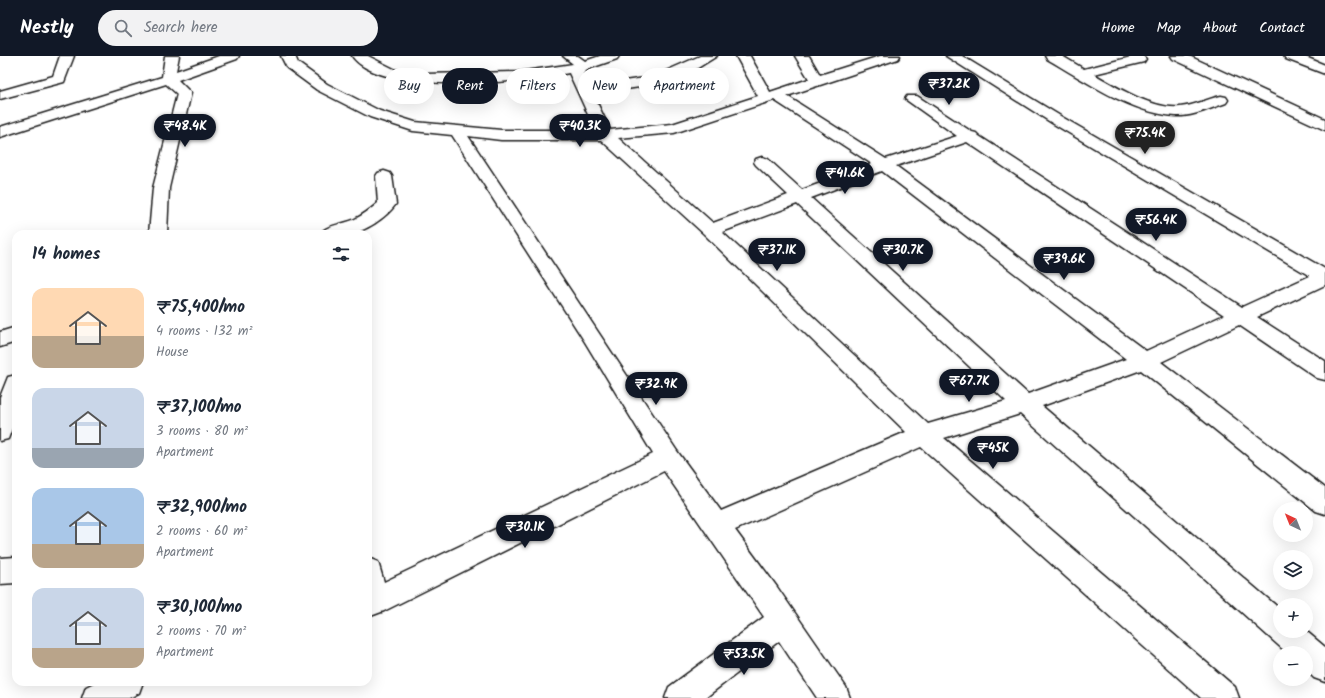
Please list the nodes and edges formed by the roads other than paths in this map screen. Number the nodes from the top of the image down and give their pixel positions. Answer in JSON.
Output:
{"nodes":[{"id":1,"x":66,"y":56,"type":"edge"},
{"id":2,"x":172,"y":56,"type":"edge"},
{"id":3,"x":232,"y":56,"type":"edge"},
{"id":4,"x":288,"y":56,"type":"edge"},
{"id":5,"x":359,"y":56,"type":"edge"},
{"id":6,"x":570,"y":56,"type":"edge"},
{"id":7,"x":612,"y":56,"type":"edge"},
{"id":8,"x":710,"y":56,"type":"edge"},
{"id":9,"x":743,"y":56,"type":"edge"},
{"id":10,"x":802,"y":56,"type":"edge"},
{"id":11,"x":952,"y":56,"type":"edge"},
{"id":12,"x":1052,"y":56,"type":"edge"},
{"id":13,"x":1178,"y":56,"type":"edge"},
{"id":14,"x":1292,"y":56,"type":"edge"},
{"id":15,"x":884,"y":57,"type":"edge"},
{"id":16,"x":1139,"y":59,"type":"dead end"},
{"id":17,"x":583,"y":66,"type":"junction"},
{"id":18,"x":1325,"y":70,"type":"edge"},
{"id":19,"x":1084,"y":73,"type":"junction"},
{"id":20,"x":168,"y":79,"type":"junction"},
{"id":21,"x":816,"y":80,"type":"junction"},
{"id":22,"x":631,"y":84,"type":"edge"},
{"id":23,"x":0,"y":95,"type":"edge"},
{"id":24,"x":771,"y":97,"type":"junction"},
{"id":25,"x":912,"y":99,"type":"dead end"},
{"id":26,"x":1221,"y":100,"type":"dead end"},
{"id":27,"x":592,"y":104,"type":"edge"},
{"id":28,"x":1325,"y":125,"type":"edge"},
{"id":29,"x":456,"y":129,"type":"junction"},
{"id":30,"x":0,"y":132,"type":"edge"},
{"id":31,"x":605,"y":135,"type":"junction"},
{"id":32,"x":971,"y":136,"type":"junction"},
{"id":33,"x":762,"y":162,"type":"dead end"},
{"id":34,"x":884,"y":165,"type":"junction"},
{"id":35,"x":384,"y":176,"type":"dead end"},
{"id":36,"x":799,"y":197,"type":"junction"},
{"id":37,"x":158,"y":230,"type":"edge"},
{"id":38,"x":343,"y":230,"type":"edge"},
{"id":39,"x":710,"y":230,"type":"junction"},
{"id":40,"x":1325,"y":277,"type":"edge"},
{"id":41,"x":1240,"y":316,"type":"junction"},
{"id":42,"x":12,"y":336,"type":"edge"},
{"id":43,"x":0,"y":340,"type":"edge"},
{"id":44,"x":1144,"y":361,"type":"junction"},
{"id":45,"x":1325,"y":372,"type":"edge"},
{"id":46,"x":12,"y":395,"type":"edge"},
{"id":47,"x":1024,"y":404,"type":"junction"},
{"id":48,"x":0,"y":432,"type":"edge"},
{"id":49,"x":924,"y":436,"type":"junction"},
{"id":50,"x":668,"y":458,"type":"junction"},
{"id":51,"x":1325,"y":503,"type":"edge"},
{"id":52,"x":715,"y":526,"type":"junction"},
{"id":53,"x":12,"y":570,"type":"edge"},
{"id":54,"x":0,"y":571,"type":"edge"},
{"id":55,"x":372,"y":603,"type":"edge"},
{"id":56,"x":782,"y":621,"type":"junction"},
{"id":57,"x":1273,"y":622,"type":"edge"},
{"id":58,"x":1292,"y":638,"type":"edge"},
{"id":59,"x":1325,"y":667,"type":"edge"},
{"id":60,"x":120,"y":686,"type":"edge"},
{"id":61,"x":97,"y":698,"type":"edge"},
{"id":62,"x":680,"y":698,"type":"edge"},
{"id":63,"x":835,"y":698,"type":"edge"},
{"id":64,"x":1224,"y":698,"type":"edge"}],
"edges":[{"from":1,"to":23,"type":"street"},
{"from":2,"to":20,"type":"street"},
{"from":3,"to":20,"type":"street"},
{"from":4,"to":29,"type":"street"},
{"from":5,"to":17,"type":"street"},
{"from":6,"to":17,"type":"street"},
{"from":7,"to":17,"type":"street"},
{"from":8,"to":22,"type":"street"},
{"from":9,"to":24,"type":"street"},
{"from":10,"to":21,"type":"street"},
{"from":11,"to":40,"type":"street"},
{"from":12,"to":19,"type":"street"},
{"from":13,"to":28,"type":"street"},
{"from":14,"to":18,"type":"street"},
{"from":15,"to":21,"type":"street"},
{"from":16,"to":19,"type":"street"},
{"from":19,"to":26,"type":"street"},
{"from":20,"to":30,"type":"street"},
{"from":20,"to":37,"type":"street"},
{"from":21,"to":24,"type":"street"},
{"from":24,"to":31,"type":"street"},
{"from":24,"to":34,"type":"street"},
{"from":25,"to":32,"type":"street"},
{"from":27,"to":31,"type":"street"},
{"from":29,"to":31,"type":"street"},
{"from":29,"to":50,"type":"street"},
{"from":31,"to":39,"type":"street"},
{"from":32,"to":34,"type":"street"},
{"from":32,"to":41,"type":"street"},
{"from":33,"to":36,"type":"street"},
{"from":34,"to":36,"type":"street"},
{"from":34,"to":44,"type":"street"},
{"from":35,"to":38,"type":"street"},
{"from":36,"to":39,"type":"street"},
{"from":36,"to":47,"type":"street"},
{"from":39,"to":49,"type":"street"},
{"from":40,"to":41,"type":"street"},
{"from":41,"to":44,"type":"street"},
{"from":41,"to":45,"type":"street"},
{"from":42,"to":43,"type":"street"},
{"from":44,"to":47,"type":"street"},
{"from":44,"to":51,"type":"street"},
{"from":46,"to":48,"type":"street"},
{"from":47,"to":49,"type":"street"},
{"from":47,"to":57,"type":"street"},
{"from":49,"to":52,"type":"street"},
{"from":49,"to":64,"type":"street"},
{"from":50,"to":52,"type":"street"},
{"from":50,"to":55,"type":"street"},
{"from":52,"to":56,"type":"street"},
{"from":53,"to":54,"type":"street"},
{"from":56,"to":62,"type":"street"},
{"from":56,"to":63,"type":"street"},
{"from":58,"to":59,"type":"street"},
{"from":60,"to":61,"type":"street"}]}
